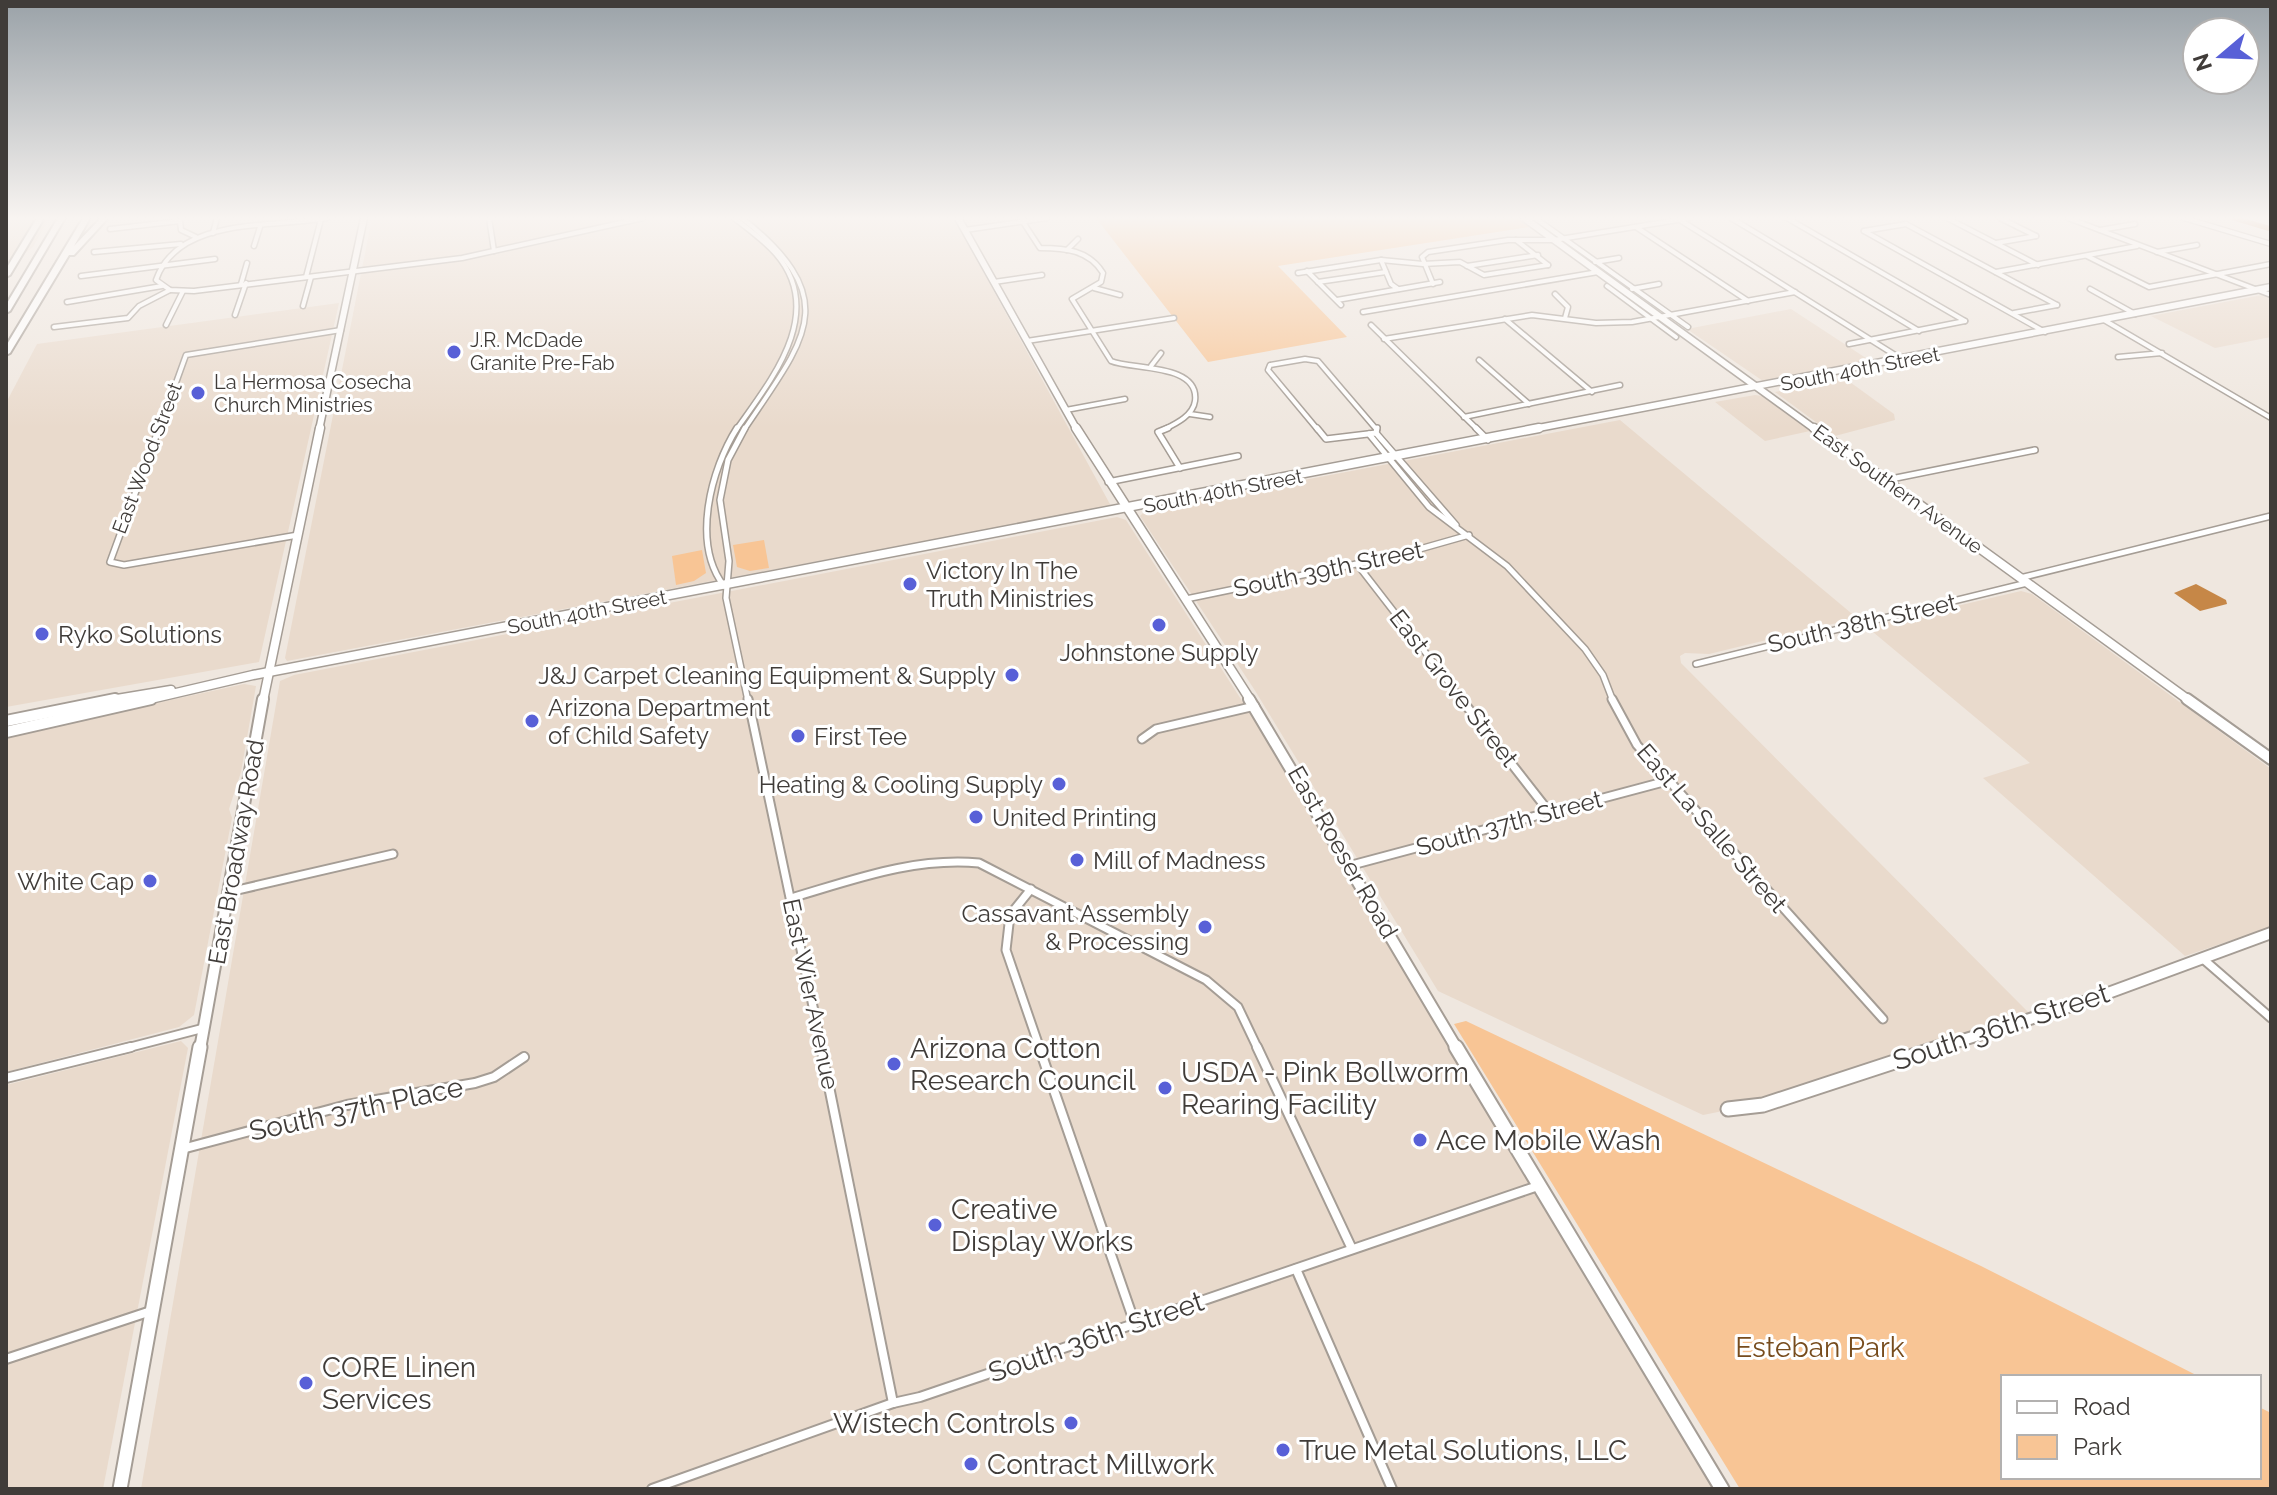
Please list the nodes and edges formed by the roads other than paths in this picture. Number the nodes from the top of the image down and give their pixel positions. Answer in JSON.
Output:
{"nodes":[{"id":1,"x":20,"y":288,"type":"edge"},
{"id":2,"x":45,"y":288,"type":"edge"},
{"id":3,"x":152,"y":288,"type":"edge"},
{"id":4,"x":166,"y":288,"type":"edge"},
{"id":5,"x":211,"y":288,"type":"edge"},
{"id":6,"x":242,"y":288,"type":"edge"},
{"id":7,"x":306,"y":288,"type":"edge"},
{"id":8,"x":350,"y":288,"type":"edge"},
{"id":9,"x":795,"y":288,"type":"edge"},
{"id":10,"x":803,"y":288,"type":"edge"},
{"id":11,"x":997,"y":288,"type":"edge"},
{"id":12,"x":1094,"y":288,"type":"joint"},
{"id":13,"x":1324,"y":288,"type":"edge"},
{"id":14,"x":1403,"y":288,"type":"edge"},
{"id":15,"x":1505,"y":288,"type":"edge"},
{"id":16,"x":1609,"y":288,"type":"edge"},
{"id":17,"x":1620,"y":288,"type":"edge"},
{"id":18,"x":1639,"y":288,"type":"edge"},
{"id":19,"x":1728,"y":288,"type":"edge"},
{"id":20,"x":1788,"y":288,"type":"edge"},
{"id":21,"x":1847,"y":288,"type":"edge"},
{"id":22,"x":1908,"y":288,"type":"edge"},
{"id":23,"x":1965,"y":288,"type":"edge"},
{"id":24,"x":2025,"y":288,"type":"edge"},
{"id":25,"x":2254,"y":288,"type":"edge"},
{"id":26,"x":2268,"y":288,"type":"edge"},
{"id":27,"x":1398,"y":289,"type":"joint"},
{"id":28,"x":1632,"y":289,"type":"joint"},
{"id":29,"x":2090,"y":289,"type":"dead end"},
{"id":30,"x":170,"y":290,"type":"junction"},
{"id":31,"x":2259,"y":290,"type":"junction"},
{"id":32,"x":183,"y":291,"type":"junction"},
{"id":33,"x":1795,"y":292,"type":"junction"},
{"id":34,"x":1555,"y":294,"type":"dead end"},
{"id":35,"x":1120,"y":295,"type":"dead end"},
{"id":36,"x":2271,"y":295,"type":"edge"},
{"id":37,"x":1748,"y":301,"type":"junction"},
{"id":38,"x":67,"y":302,"type":"dead end"},
{"id":39,"x":303,"y":306,"type":"dead end"},
{"id":40,"x":6,"y":311,"type":"edge"},
{"id":41,"x":1363,"y":312,"type":"dead end"},
{"id":42,"x":2012,"y":314,"type":"junction"},
{"id":43,"x":2135,"y":314,"type":"junction"},
{"id":44,"x":235,"y":315,"type":"dead end"},
{"id":45,"x":1671,"y":316,"type":"junction"},
{"id":46,"x":1662,"y":317,"type":"junction"},
{"id":47,"x":1174,"y":318,"type":"dead end"},
{"id":48,"x":1565,"y":318,"type":"junction"},
{"id":49,"x":1505,"y":319,"type":"junction"},
{"id":50,"x":1652,"y":319,"type":"junction"},
{"id":51,"x":2104,"y":320,"type":"junction"},
{"id":52,"x":1596,"y":323,"type":"junction"},
{"id":53,"x":166,"y":325,"type":"dead end"},
{"id":54,"x":1371,"y":325,"type":"dead end"},
{"id":55,"x":54,"y":327,"type":"dead end"},
{"id":56,"x":1688,"y":327,"type":"dead end"},
{"id":57,"x":341,"y":330,"type":"junction"},
{"id":58,"x":1092,"y":331,"type":"junction"},
{"id":59,"x":1919,"y":331,"type":"junction"},
{"id":60,"x":1596,"y":332,"type":"dead end"},
{"id":61,"x":2045,"y":332,"type":"junction"},
{"id":62,"x":1676,"y":337,"type":"dead end"},
{"id":63,"x":1384,"y":339,"type":"junction"},
{"id":64,"x":1871,"y":340,"type":"junction"},
{"id":65,"x":1027,"y":341,"type":"junction"},
{"id":66,"x":1849,"y":344,"type":"dead end"},
{"id":67,"x":6,"y":353,"type":"edge"},
{"id":68,"x":1161,"y":353,"type":"dead end"},
{"id":69,"x":2162,"y":353,"type":"junction"},
{"id":70,"x":2118,"y":357,"type":"dead end"},
{"id":71,"x":1479,"y":360,"type":"dead end"},
{"id":72,"x":1903,"y":360,"type":"junction"},
{"id":73,"x":1151,"y":366,"type":"junction"},
{"id":74,"x":1620,"y":385,"type":"dead end"},
{"id":75,"x":1760,"y":388,"type":"junction"},
{"id":76,"x":1592,"y":392,"type":"junction"},
{"id":77,"x":1125,"y":399,"type":"dead end"},
{"id":78,"x":1529,"y":404,"type":"junction"},
{"id":79,"x":1066,"y":410,"type":"junction"},
{"id":80,"x":1190,"y":414,"type":"junction"},
{"id":81,"x":1210,"y":417,"type":"dead end"},
{"id":82,"x":1464,"y":417,"type":"junction"},
{"id":83,"x":2271,"y":418,"type":"edge"},
{"id":84,"x":1374,"y":432,"type":"junction"},
{"id":85,"x":1488,"y":440,"type":"junction"},
{"id":86,"x":2035,"y":450,"type":"dead end"},
{"id":87,"x":1238,"y":456,"type":"dead end"},
{"id":88,"x":1393,"y":458,"type":"junction"},
{"id":89,"x":1180,"y":468,"type":"junction"},
{"id":90,"x":1885,"y":480,"type":"junction"},
{"id":91,"x":1108,"y":482,"type":"junction"},
{"id":92,"x":1127,"y":509,"type":"junction"},
{"id":93,"x":2271,"y":516,"type":"edge"},
{"id":94,"x":298,"y":535,"type":"junction"},
{"id":95,"x":1469,"y":535,"type":"junction"},
{"id":96,"x":1357,"y":564,"type":"junction"},
{"id":97,"x":2024,"y":580,"type":"junction"},
{"id":98,"x":724,"y":586,"type":"junction"},
{"id":99,"x":1186,"y":599,"type":"junction"},
{"id":100,"x":1696,"y":664,"type":"dead end"},
{"id":101,"x":268,"y":672,"type":"junction"},
{"id":102,"x":175,"y":690,"type":"junction"},
{"id":103,"x":1255,"y":706,"type":"junction"},
{"id":104,"x":6,"y":721,"type":"edge"},
{"id":105,"x":6,"y":732,"type":"edge"},
{"id":106,"x":1142,"y":739,"type":"dead end"},
{"id":107,"x":2271,"y":759,"type":"edge"},
{"id":108,"x":1667,"y":781,"type":"junction"},
{"id":109,"x":1550,"y":813,"type":"junction"},
{"id":110,"x":393,"y":854,"type":"dead end"},
{"id":111,"x":1352,"y":865,"type":"junction"},
{"id":112,"x":1031,"y":889,"type":"junction"},
{"id":113,"x":229,"y":892,"type":"junction"},
{"id":114,"x":791,"y":898,"type":"junction"},
{"id":115,"x":2271,"y":933,"type":"edge"},
{"id":116,"x":2202,"y":958,"type":"junction"},
{"id":117,"x":2271,"y":1018,"type":"edge"},
{"id":118,"x":1883,"y":1019,"type":"dead end"},
{"id":119,"x":204,"y":1028,"type":"junction"},
{"id":120,"x":524,"y":1057,"type":"dead end"},
{"id":121,"x":6,"y":1078,"type":"edge"},
{"id":122,"x":1728,"y":1109,"type":"dead end"},
{"id":123,"x":182,"y":1149,"type":"junction"},
{"id":124,"x":1540,"y":1185,"type":"junction"},
{"id":125,"x":1352,"y":1249,"type":"junction"},
{"id":126,"x":1296,"y":1269,"type":"junction"},
{"id":127,"x":153,"y":1310,"type":"junction"},
{"id":128,"x":1135,"y":1324,"type":"junction"},
{"id":129,"x":6,"y":1359,"type":"edge"},
{"id":130,"x":893,"y":1403,"type":"junction"},
{"id":131,"x":120,"y":1489,"type":"edge"},
{"id":132,"x":652,"y":1489,"type":"edge"},
{"id":133,"x":1392,"y":1489,"type":"edge"},
{"id":134,"x":1722,"y":1489,"type":"edge"}],
"edges":[{"from":1,"to":40,"type":"highway"},
{"from":2,"to":67,"type":"highway"},
{"from":3,"to":38,"type":"street"},
{"from":4,"to":30,"type":"street"},
{"from":5,"to":32,"type":"street"},
{"from":6,"to":44,"type":"street"},
{"from":7,"to":39,"type":"street"},
{"from":8,"to":57,"type":"main road","name":"East Broadway Road"},
{"from":9,"to":98,"type":"street"},
{"from":10,"to":98,"type":"street"},
{"from":11,"to":65,"type":"main road","name":"East Roeser Road"},
{"from":12,"to":35,"type":"street"},
{"from":12,"to":58,"type":"street"},
{"from":13,"to":27,"type":"street"},
{"from":14,"to":27,"type":"street"},
{"from":15,"to":41,"type":"street"},
{"from":16,"to":50,"type":"street"},
{"from":17,"to":46,"type":"main road","name":"East Southern Avenue"},
{"from":18,"to":28,"type":"street"},
{"from":19,"to":37,"type":"street"},
{"from":20,"to":33,"type":"street"},
{"from":21,"to":59,"type":"street"},
{"from":22,"to":59,"type":"street"},
{"from":23,"to":42,"type":"street"},
{"from":24,"to":42,"type":"street"},
{"from":25,"to":31,"type":"street"},
{"from":26,"to":31,"type":"main road","name":"South 40th Street"},
{"from":28,"to":45,"type":"street"},
{"from":29,"to":43,"type":"street"},
{"from":30,"to":32,"type":"street"},
{"from":30,"to":55,"type":"street"},
{"from":31,"to":36,"type":"street"},
{"from":31,"to":43,"type":"main road","name":"South 40th Street"},
{"from":32,"to":53,"type":"street"},
{"from":33,"to":37,"type":"street"},
{"from":33,"to":64,"type":"street"},
{"from":34,"to":48,"type":"street"},
{"from":37,"to":45,"type":"street"},
{"from":42,"to":61,"type":"street"},
{"from":43,"to":51,"type":"main road","name":"South 40th Street"},
{"from":45,"to":46,"type":"street"},
{"from":45,"to":56,"type":"street"},
{"from":46,"to":50,"type":"street"},
{"from":46,"to":75,"type":"main road","name":"East Southern Avenue"},
{"from":47,"to":58,"type":"street"},
{"from":48,"to":49,"type":"street"},
{"from":48,"to":52,"type":"street"},
{"from":49,"to":63,"type":"street"},
{"from":49,"to":76,"type":"street"},
{"from":50,"to":52,"type":"street"},
{"from":50,"to":62,"type":"street"},
{"from":51,"to":61,"type":"main road","name":"South 40th Street"},
{"from":51,"to":69,"type":"street"},
{"from":52,"to":60,"type":"street"},
{"from":54,"to":63,"type":"street"},
{"from":57,"to":94,"type":"main road","name":"East Broadway Road"},
{"from":57,"to":94,"type":"street","name":"East Wood Street"},
{"from":58,"to":65,"type":"street"},
{"from":58,"to":73,"type":"street"},
{"from":59,"to":64,"type":"street"},
{"from":61,"to":72,"type":"main road","name":"South 40th Street"},
{"from":63,"to":82,"type":"street"},
{"from":64,"to":66,"type":"street"},
{"from":64,"to":72,"type":"street"},
{"from":65,"to":79,"type":"main road","name":"East Roeser Road"},
{"from":68,"to":73,"type":"street"},
{"from":69,"to":70,"type":"street"},
{"from":69,"to":83,"type":"street"},
{"from":71,"to":78,"type":"street"},
{"from":72,"to":75,"type":"main road","name":"South 40th Street"},
{"from":73,"to":80,"type":"street"},
{"from":74,"to":76,"type":"street"},
{"from":75,"to":85,"type":"main road","name":"South 40th Street"},
{"from":75,"to":90,"type":"main road","name":"East Southern Avenue"},
{"from":76,"to":78,"type":"street"},
{"from":77,"to":79,"type":"street"},
{"from":78,"to":82,"type":"street"},
{"from":79,"to":91,"type":"main road","name":"East Roeser Road"},
{"from":80,"to":81,"type":"street"},
{"from":80,"to":89,"type":"street"},
{"from":82,"to":85,"type":"street"},
{"from":84,"to":84,"type":"street","name":"East La Salle Street"},
{"from":84,"to":88,"type":"street","name":"East La Salle Street"},
{"from":85,"to":88,"type":"main road","name":"South 40th Street"},
{"from":86,"to":90,"type":"street"},
{"from":87,"to":89,"type":"street"},
{"from":88,"to":92,"type":"main road","name":"South 40th Street"},
{"from":88,"to":95,"type":"street","name":"East La Salle Street"},
{"from":89,"to":91,"type":"street"},
{"from":90,"to":97,"type":"main road","name":"East Southern Avenue"},
{"from":91,"to":92,"type":"main road","name":"East Roeser Road"},
{"from":92,"to":98,"type":"main road","name":"South 40th Street"},
{"from":92,"to":99,"type":"main road","name":"East Roeser Road"},
{"from":93,"to":97,"type":"street","name":"South 38th Street"},
{"from":94,"to":101,"type":"main road","name":"East Broadway Road"},
{"from":95,"to":96,"type":"street","name":"South 39th Street"},
{"from":95,"to":108,"type":"street","name":"East La Salle Street"},
{"from":96,"to":99,"type":"street","name":"South 39th Street"},
{"from":96,"to":109,"type":"street","name":"East Grove Street"},
{"from":97,"to":100,"type":"street","name":"South 38th Street"},
{"from":97,"to":107,"type":"main road","name":"East Southern Avenue"},
{"from":98,"to":101,"type":"main road","name":"South 40th Street"},
{"from":98,"to":114,"type":"street","name":"East Wier Avenue"},
{"from":99,"to":103,"type":"main road","name":"East Roeser Road"},
{"from":101,"to":102,"type":"main road","name":"South 40th Street"},
{"from":101,"to":113,"type":"main road","name":"East Broadway Road"},
{"from":102,"to":104,"type":"main road","name":"South 40th Street"},
{"from":102,"to":105,"type":"main road","name":"South 40th Street"},
{"from":103,"to":106,"type":"street"},
{"from":103,"to":111,"type":"main road","name":"East Roeser Road"},
{"from":108,"to":109,"type":"street","name":"South 37th Street"},
{"from":108,"to":118,"type":"street","name":"East La Salle Street"},
{"from":109,"to":111,"type":"street","name":"South 37th Street"},
{"from":110,"to":113,"type":"street"},
{"from":111,"to":124,"type":"main road","name":"East Roeser Road"},
{"from":112,"to":114,"type":"street"},
{"from":112,"to":125,"type":"street"},
{"from":112,"to":128,"type":"street"},
{"from":113,"to":119,"type":"main road","name":"East Broadway Road"},
{"from":114,"to":130,"type":"street","name":"East Wier Avenue"},
{"from":115,"to":116,"type":"main road","name":"South 36th Street"},
{"from":116,"to":117,"type":"street"},
{"from":116,"to":122,"type":"main road","name":"South 36th Street"},
{"from":119,"to":121,"type":"street"},
{"from":119,"to":123,"type":"main road","name":"East Broadway Road"},
{"from":120,"to":123,"type":"street","name":"South 37th Place"},
{"from":123,"to":127,"type":"main road","name":"East Broadway Road"},
{"from":124,"to":125,"type":"street","name":"South 36th Street"},
{"from":124,"to":134,"type":"main road","name":"East Roeser Road"},
{"from":125,"to":126,"type":"street","name":"South 36th Street"},
{"from":126,"to":128,"type":"street","name":"South 36th Street"},
{"from":126,"to":133,"type":"street"},
{"from":127,"to":129,"type":"street"},
{"from":127,"to":131,"type":"main road","name":"East Broadway Road"},
{"from":128,"to":130,"type":"street","name":"South 36th Street"},
{"from":130,"to":132,"type":"street","name":"South 36th Street"}]}
